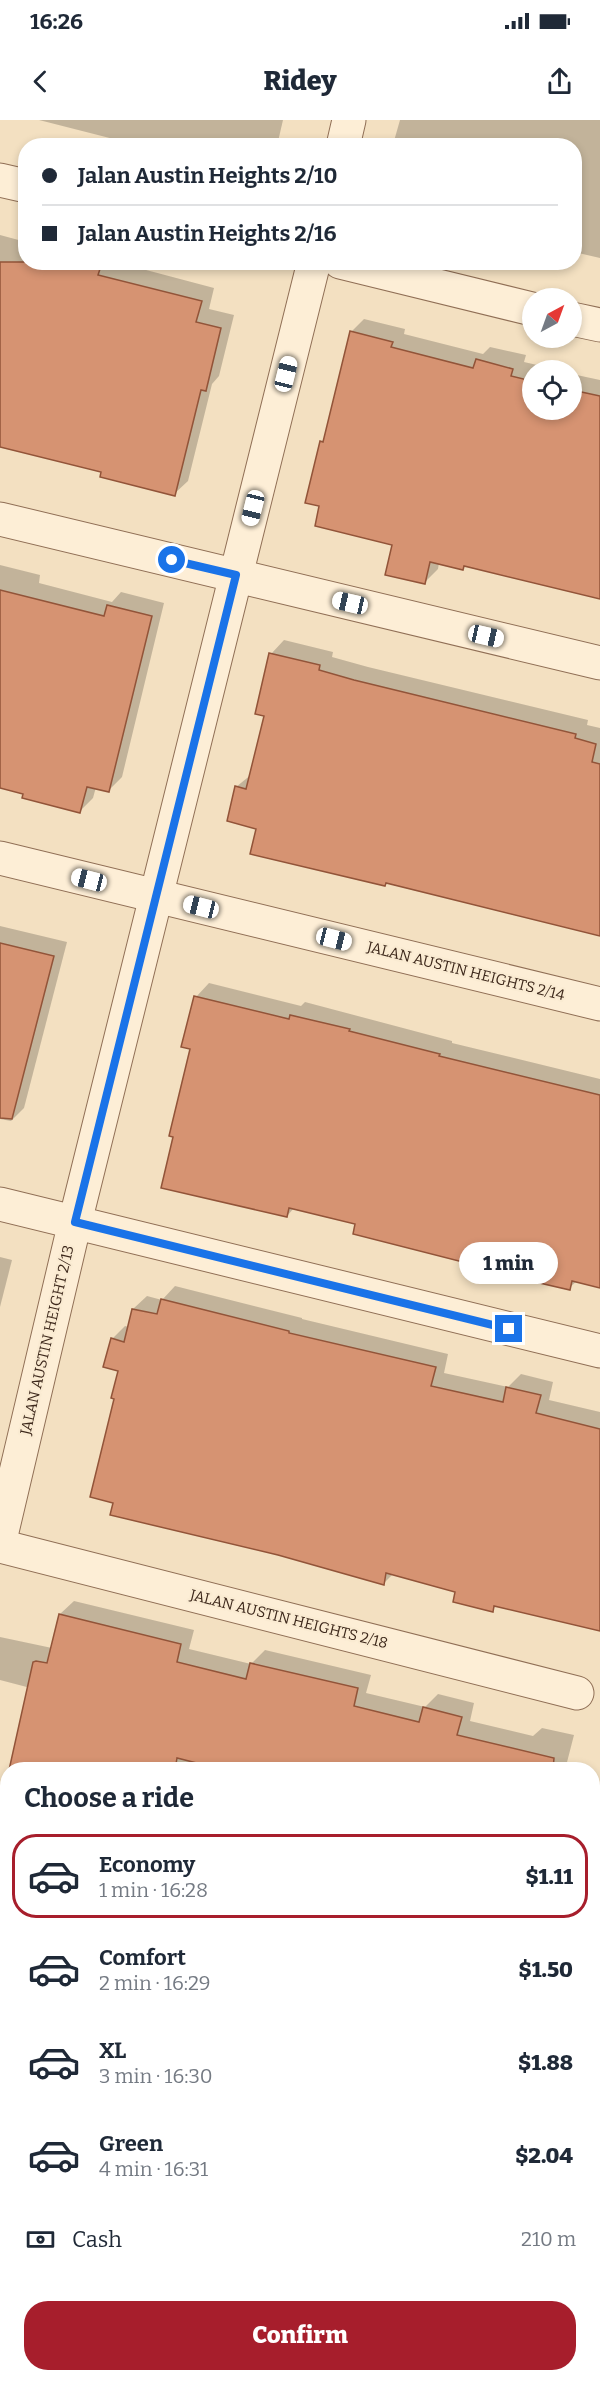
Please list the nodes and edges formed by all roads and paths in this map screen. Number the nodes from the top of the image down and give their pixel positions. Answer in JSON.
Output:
{"nodes":[{"id":1,"x":349,"y":120,"type":"edge"},
{"id":2,"x":345,"y":138,"type":"edge"},
{"id":3,"x":0,"y":180,"type":"edge"},
{"id":4,"x":18,"y":184,"type":"edge"},
{"id":5,"x":312,"y":270,"type":"edge"},
{"id":6,"x":373,"y":270,"type":"edge"},
{"id":7,"x":522,"y":307,"type":"edge"},
{"id":8,"x":582,"y":322,"type":"edge"},
{"id":9,"x":600,"y":326,"type":"edge"},
{"id":10,"x":0,"y":519,"type":"edge"},
{"id":11,"x":236,"y":575,"type":"junction"},
{"id":12,"x":600,"y":663,"type":"edge"},
{"id":13,"x":0,"y":858,"type":"edge"},
{"id":14,"x":156,"y":896,"type":"junction"},
{"id":15,"x":600,"y":1004,"type":"edge"},
{"id":16,"x":0,"y":1204,"type":"edge"},
{"id":17,"x":75,"y":1222,"type":"junction"},
{"id":18,"x":600,"y":1351,"type":"edge"},
{"id":19,"x":0,"y":1540,"type":"edge"},
{"id":20,"x":0,"y":1546,"type":"edge"},
{"id":21,"x":577,"y":1693,"type":"dead end"}],
"edges":[{"from":1,"to":2,"type":"street"},
{"from":3,"to":4,"type":"street"},
{"from":5,"to":11,"type":"street","name":"JALAN AUSTIN HEIGHT 2/13"},
{"from":6,"to":7,"type":"street"},
{"from":8,"to":9,"type":"street"},
{"from":10,"to":11,"type":"street"},
{"from":11,"to":12,"type":"street"},
{"from":11,"to":14,"type":"street","name":"JALAN AUSTIN HEIGHT 2/13"},
{"from":13,"to":14,"type":"street","name":"JALAN AUSTIN HEIGHTS 2/14"},
{"from":14,"to":15,"type":"street","name":"JALAN AUSTIN HEIGHTS 2/14"},
{"from":14,"to":17,"type":"street","name":"JALAN AUSTIN HEIGHT 2/13"},
{"from":16,"to":17,"type":"street"},
{"from":17,"to":18,"type":"street"},
{"from":17,"to":19,"type":"street","name":"JALAN AUSTIN HEIGHT 2/13"},
{"from":20,"to":21,"type":"street","name":"JALAN AUSTIN HEIGHTS 2/18"}]}
